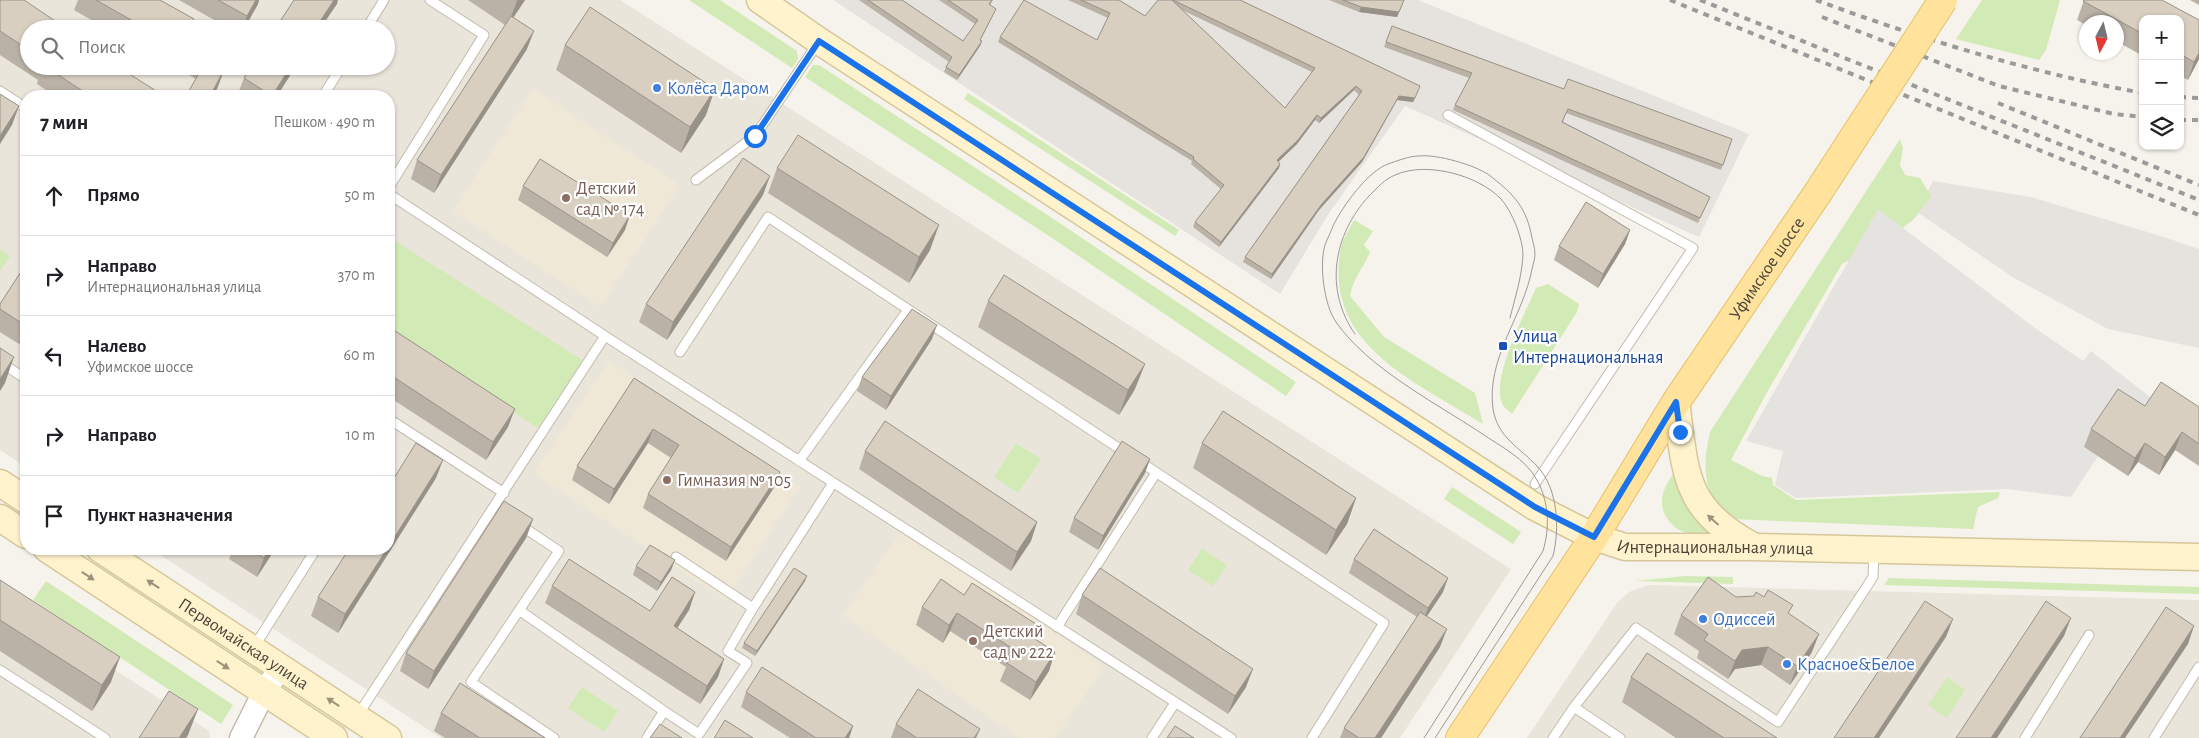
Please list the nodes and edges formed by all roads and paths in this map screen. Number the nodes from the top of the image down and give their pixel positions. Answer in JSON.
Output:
{"nodes":[{"id":1,"x":384,"y":0,"type":"edge"},
{"id":2,"x":430,"y":0,"type":"edge"},
{"id":3,"x":760,"y":0,"type":"edge"},
{"id":4,"x":1943,"y":0,"type":"edge"},
{"id":5,"x":372,"y":20,"type":"edge"},
{"id":6,"x":819,"y":41,"type":"junction"},
{"id":7,"x":336,"y":75,"type":"edge"},
{"id":8,"x":327,"y":90,"type":"edge"},
{"id":9,"x":0,"y":91,"type":"edge"},
{"id":10,"x":20,"y":104,"type":"edge"},
{"id":11,"x":1448,"y":115,"type":"dead end"},
{"id":12,"x":395,"y":177,"type":"edge"},
{"id":13,"x":696,"y":180,"type":"dead end"},
{"id":14,"x":395,"y":198,"type":"edge"},
{"id":15,"x":908,"y":310,"type":"junction"},
{"id":16,"x":605,"y":336,"type":"junction"},
{"id":17,"x":680,"y":352,"type":"dead end"},
{"id":18,"x":0,"y":362,"type":"edge"},
{"id":19,"x":20,"y":375,"type":"edge"},
{"id":20,"x":1676,"y":402,"type":"junction"},
{"id":21,"x":395,"y":423,"type":"edge"},
{"id":22,"x":799,"y":461,"type":"junction"},
{"id":23,"x":1156,"y":473,"type":"junction"},
{"id":24,"x":0,"y":483,"type":"edge"},
{"id":25,"x":833,"y":483,"type":"junction"},
{"id":26,"x":1535,"y":484,"type":"dead end"},
{"id":27,"x":504,"y":493,"type":"junction"},
{"id":28,"x":20,"y":496,"type":"edge"},
{"id":29,"x":494,"y":508,"type":"junction"},
{"id":30,"x":502,"y":513,"type":"edge"},
{"id":31,"x":0,"y":518,"type":"edge"},
{"id":32,"x":510,"y":519,"type":"edge"},
{"id":33,"x":20,"y":531,"type":"edge"},
{"id":34,"x":1594,"y":537,"type":"junction"},
{"id":35,"x":1753,"y":547,"type":"junction"},
{"id":36,"x":1874,"y":551,"type":"junction"},
{"id":37,"x":56,"y":555,"type":"edge"},
{"id":38,"x":109,"y":555,"type":"edge"},
{"id":39,"x":312,"y":555,"type":"edge"},
{"id":40,"x":676,"y":557,"type":"dead end"},
{"id":41,"x":2199,"y":557,"type":"edge"},
{"id":42,"x":753,"y":608,"type":"junction"},
{"id":43,"x":519,"y":610,"type":"junction"},
{"id":44,"x":1057,"y":627,"type":"junction"},
{"id":45,"x":2089,"y":635,"type":"dead end"},
{"id":46,"x":253,"y":649,"type":"junction"},
{"id":47,"x":280,"y":667,"type":"junction"},
{"id":48,"x":2199,"y":667,"type":"edge"},
{"id":49,"x":0,"y":670,"type":"edge"},
{"id":50,"x":264,"y":692,"type":"junction"},
{"id":51,"x":1176,"y":703,"type":"junction"},
{"id":52,"x":1574,"y":707,"type":"junction"},
{"id":53,"x":664,"y":711,"type":"junction"},
{"id":54,"x":357,"y":717,"type":"junction"},
{"id":55,"x":105,"y":738,"type":"edge"},
{"id":56,"x":241,"y":738,"type":"edge"},
{"id":57,"x":334,"y":738,"type":"edge"},
{"id":58,"x":388,"y":738,"type":"edge"},
{"id":59,"x":554,"y":738,"type":"edge"},
{"id":60,"x":647,"y":738,"type":"edge"},
{"id":61,"x":1152,"y":738,"type":"edge"},
{"id":62,"x":1231,"y":738,"type":"edge"},
{"id":63,"x":1312,"y":738,"type":"edge"},
{"id":64,"x":1460,"y":738,"type":"edge"},
{"id":65,"x":1553,"y":738,"type":"edge"},
{"id":66,"x":1620,"y":738,"type":"edge"},
{"id":67,"x":2025,"y":738,"type":"edge"},
{"id":68,"x":2154,"y":738,"type":"edge"}],
"edges":[{"from":1,"to":5,"type":"lane"},
{"from":2,"to":12,"type":"lane"},
{"from":3,"to":6,"type":"main road","name":"Интернациональная улица"},
{"from":4,"to":20,"type":"main road","name":"Уфимское шоссе","bridge":true},
{"from":6,"to":13,"type":"lane"},
{"from":6,"to":34,"type":"main road","name":"Интернациональная улица"},
{"from":7,"to":8,"type":"lane"},
{"from":9,"to":10,"type":"lane"},
{"from":11,"to":26,"type":"lane"},
{"from":14,"to":16,"type":"lane"},
{"from":15,"to":17,"type":"lane"},
{"from":15,"to":22,"type":"lane"},
{"from":15,"to":23,"type":"lane"},
{"from":16,"to":22,"type":"lane"},
{"from":16,"to":27,"type":"lane"},
{"from":18,"to":19,"type":"lane"},
{"from":20,"to":34,"type":"main road","name":"Уфимское шоссе"},
{"from":35,"to":20,"type":"main road","one_way":true},
{"from":21,"to":27,"type":"lane"},
{"from":22,"to":25,"type":"lane"},
{"from":23,"to":44,"type":"lane"},
{"from":23,"to":63,"type":"lane"},
{"from":24,"to":28,"type":"main road"},
{"from":25,"to":42,"type":"lane"},
{"from":25,"to":44,"type":"lane"},
{"from":27,"to":29,"type":"lane"},
{"from":29,"to":30,"type":"lane"},
{"from":29,"to":54,"type":"lane"},
{"from":31,"to":33,"type":"main road"},
{"from":32,"to":43,"type":"lane"},
{"from":34,"to":35,"type":"main road","name":"Интернациональная улица"},
{"from":34,"to":64,"type":"main road","name":"Уфимское шоссе"},
{"from":35,"to":36,"type":"main road","name":"Интернациональная улица"},
{"from":36,"to":41,"type":"main road","name":"Интернациональная улица"},
{"from":36,"to":52,"type":"lane"},
{"from":37,"to":50,"type":"main road","name":"Первомайская улица","one_way":true},
{"from":46,"to":38,"type":"main road","name":"Первомайская улица","one_way":true},
{"from":39,"to":46,"type":"lane"},
{"from":40,"to":42,"type":"lane"},
{"from":42,"to":53,"type":"lane"},
{"from":43,"to":53,"type":"lane"},
{"from":43,"to":59,"type":"lane"},
{"from":44,"to":51,"type":"lane"},
{"from":45,"to":67,"type":"lane"},
{"from":46,"to":47,"type":"main road","name":"Первомайская улица"},
{"from":47,"to":50,"type":"street"},
{"from":54,"to":47,"type":"main road","name":"Первомайская улица","one_way":true},
{"from":48,"to":68,"type":"lane"},
{"from":49,"to":55,"type":"lane"},
{"from":50,"to":56,"type":"street"},
{"from":50,"to":57,"type":"main road","name":"Первомайская улица"},
{"from":51,"to":61,"type":"lane"},
{"from":51,"to":62,"type":"lane"},
{"from":52,"to":65,"type":"lane"},
{"from":52,"to":66,"type":"lane"},
{"from":53,"to":60,"type":"lane"},
{"from":54,"to":58,"type":"main road","name":"Первомайская улица"}]}
